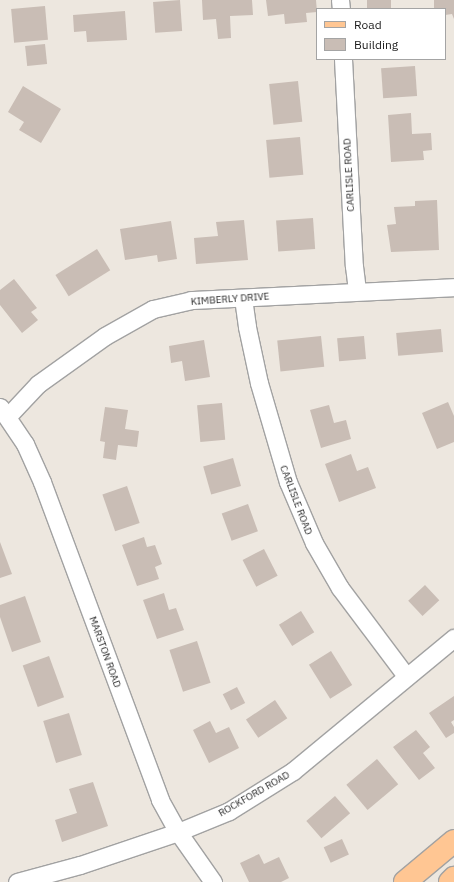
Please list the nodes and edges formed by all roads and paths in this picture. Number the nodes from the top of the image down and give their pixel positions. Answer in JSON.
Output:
{"nodes":[{"id":1,"x":343,"y":60,"type":"edge"},
{"id":2,"x":454,"y":287,"type":"edge"},
{"id":3,"x":357,"y":291,"type":"junction"},
{"id":4,"x":243,"y":298,"type":"junction"},
{"id":5,"x":4,"y":412,"type":"edge"},
{"id":6,"x":454,"y":638,"type":"edge"},
{"id":7,"x":406,"y":676,"type":"junction"},
{"id":8,"x":178,"y":832,"type":"junction"},
{"id":9,"x":454,"y":841,"type":"edge"},
{"id":10,"x":454,"y":878,"type":"edge"},
{"id":11,"x":17,"y":882,"type":"edge"},
{"id":12,"x":213,"y":882,"type":"edge"},
{"id":13,"x":405,"y":882,"type":"edge"},
{"id":14,"x":450,"y":882,"type":"edge"}],
"edges":[{"from":1,"to":3,"type":"street","name":"CARLISLE ROAD"},
{"from":2,"to":3,"type":"street","name":"KIMBERLY DRIVE"},
{"from":3,"to":4,"type":"street","name":"KIMBERLY DRIVE"},
{"from":4,"to":5,"type":"street","name":"KIMBERLY DRIVE"},
{"from":4,"to":7,"type":"street","name":"CARLISLE ROAD"},
{"from":5,"to":8,"type":"street","name":"MARSTON ROAD"},
{"from":6,"to":7,"type":"street","name":"ROCKFORD ROAD"},
{"from":7,"to":8,"type":"street","name":"ROCKFORD ROAD"},
{"from":8,"to":11,"type":"street","name":"ROCKFORD ROAD"},
{"from":8,"to":12,"type":"street","name":"MARSTON ROAD"},
{"from":9,"to":13,"type":"main road"},
{"from":10,"to":14,"type":"main road"}]}
